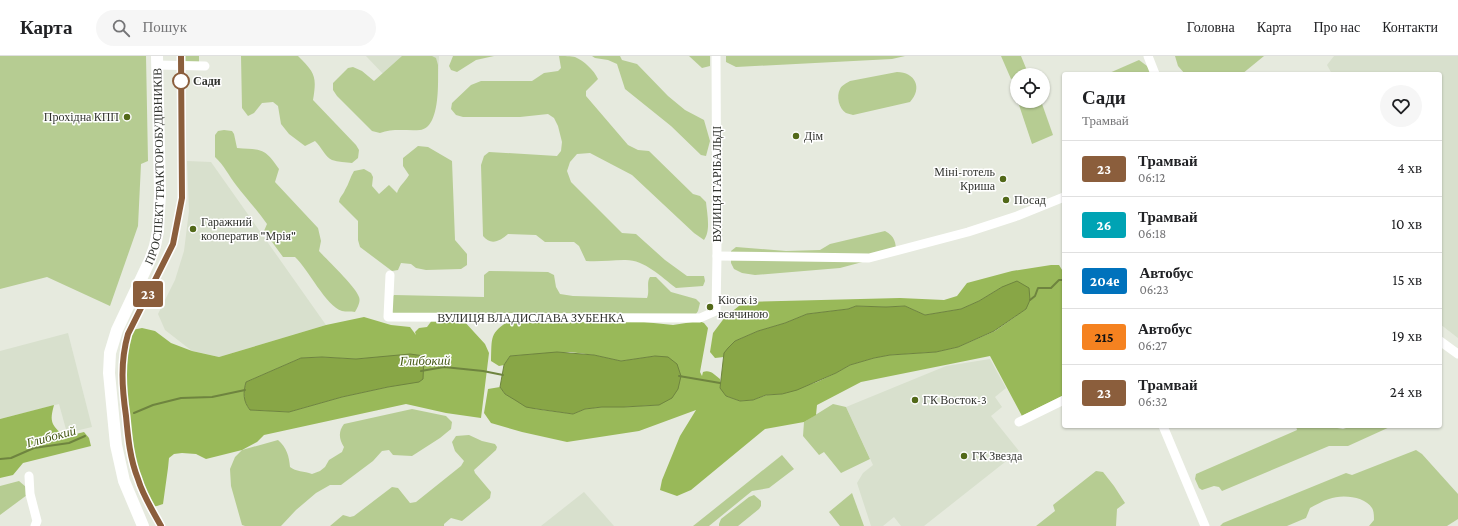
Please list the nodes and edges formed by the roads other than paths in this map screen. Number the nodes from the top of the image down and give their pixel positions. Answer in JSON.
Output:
{"nodes":[{"id":1,"x":716,"y":56,"type":"edge"},
{"id":2,"x":1148,"y":56,"type":"edge"},
{"id":3,"x":157,"y":61,"type":"edge"},
{"id":4,"x":205,"y":66,"type":"dead end"},
{"id":5,"x":1155,"y":72,"type":"edge"},
{"id":6,"x":1062,"y":198,"type":"edge"},
{"id":7,"x":717,"y":256,"type":"junction"},
{"id":8,"x":390,"y":274,"type":"dead end"},
{"id":9,"x":716,"y":311,"type":"joint"},
{"id":10,"x":1442,"y":342,"type":"edge"},
{"id":11,"x":1458,"y":354,"type":"edge"},
{"id":12,"x":1062,"y":401,"type":"edge"},
{"id":13,"x":1019,"y":422,"type":"dead end"},
{"id":14,"x":1164,"y":428,"type":"edge"},
{"id":15,"x":29,"y":476,"type":"dead end"},
{"id":16,"x":35,"y":526,"type":"edge"},
{"id":17,"x":143,"y":526,"type":"edge"},
{"id":18,"x":1205,"y":526,"type":"edge"}],
"edges":[{"from":1,"to":7,"type":"street","name":"ВУЛИЦЯ ГАРІБАЛЬДІ"},
{"from":2,"to":5,"type":"street"},
{"from":3,"to":4,"type":"street"},
{"from":3,"to":17,"type":"main road","name":"ПРОСПЕКТ ТРАКТОРОБУДІВНИКІВ"},
{"from":6,"to":7,"type":"street"},
{"from":7,"to":9,"type":"street","name":"ВУЛИЦЯ ГАРІБАЛЬДІ"},
{"from":8,"to":9,"type":"street","name":"ВУЛИЦЯ ВЛАДИСЛАВА ЗУБЕНКА"},
{"from":10,"to":11,"type":"street"},
{"from":12,"to":13,"type":"street"},
{"from":14,"to":18,"type":"street"},
{"from":15,"to":16,"type":"street"}]}
